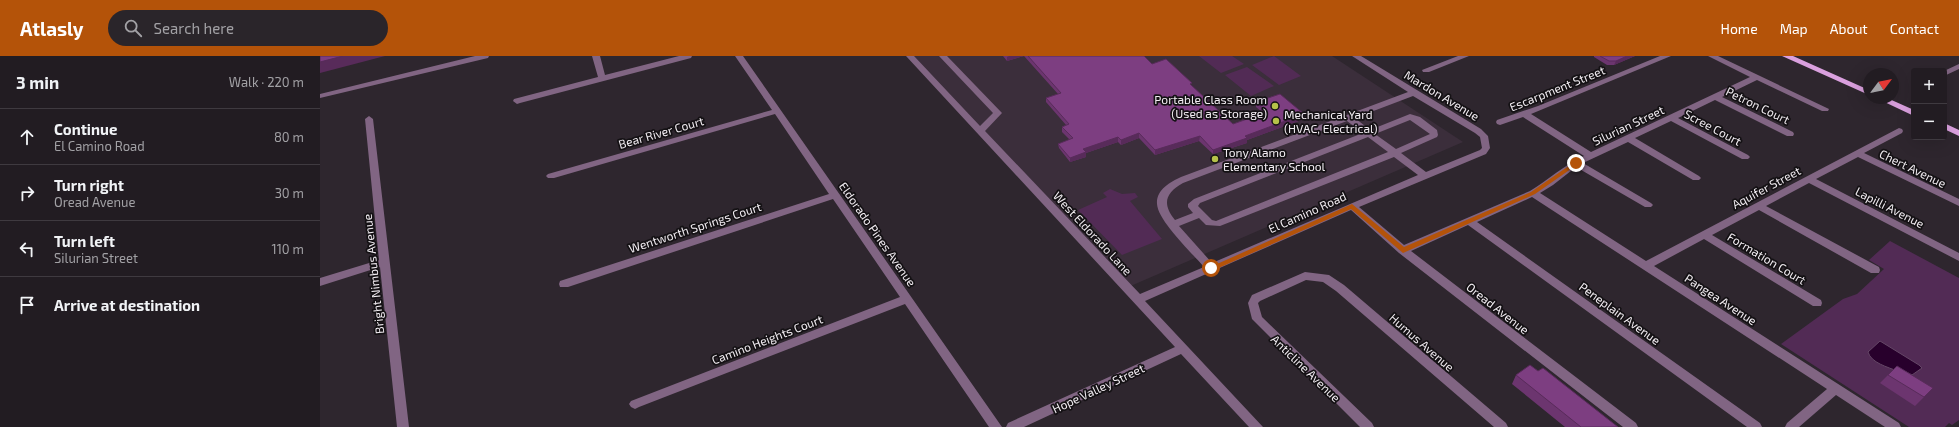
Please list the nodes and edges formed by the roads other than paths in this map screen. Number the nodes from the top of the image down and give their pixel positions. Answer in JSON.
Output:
{"nodes":[{"id":1,"x":485,"y":56,"type":"edge"},
{"id":2,"x":596,"y":56,"type":"edge"},
{"id":3,"x":688,"y":56,"type":"edge"},
{"id":4,"x":739,"y":56,"type":"edge"},
{"id":5,"x":910,"y":56,"type":"edge"},
{"id":6,"x":943,"y":56,"type":"edge"},
{"id":7,"x":1356,"y":56,"type":"edge"},
{"id":8,"x":1464,"y":56,"type":"edge"},
{"id":9,"x":1667,"y":56,"type":"edge"},
{"id":10,"x":1712,"y":56,"type":"edge"},
{"id":11,"x":1786,"y":56,"type":"edge"},
{"id":12,"x":1959,"y":66,"type":"edge"},
{"id":13,"x":1426,"y":70,"type":"dead end"},
{"id":14,"x":1947,"y":72,"type":"edge"},
{"id":15,"x":1757,"y":77,"type":"junction"},
{"id":16,"x":602,"y":78,"type":"junction"},
{"id":17,"x":1863,"y":90,"type":"edge"},
{"id":18,"x":1413,"y":92,"type":"junction"},
{"id":19,"x":320,"y":96,"type":"edge"},
{"id":20,"x":1715,"y":97,"type":"junction"},
{"id":21,"x":517,"y":101,"type":"dead end"},
{"id":22,"x":1894,"y":104,"type":"edge"},
{"id":23,"x":1825,"y":109,"type":"dead end"},
{"id":24,"x":777,"y":111,"type":"junction"},
{"id":25,"x":1911,"y":112,"type":"edge"},
{"id":26,"x":1524,"y":114,"type":"junction"},
{"id":27,"x":1348,"y":117,"type":"junction"},
{"id":28,"x":1671,"y":118,"type":"junction"},
{"id":29,"x":369,"y":119,"type":"dead end"},
{"id":30,"x":1500,"y":122,"type":"dead end"},
{"id":31,"x":1947,"y":127,"type":"edge"},
{"id":32,"x":980,"y":131,"type":"junction"},
{"id":33,"x":1899,"y":131,"type":"dead end"},
{"id":34,"x":1368,"y":133,"type":"junction"},
{"id":35,"x":1959,"y":133,"type":"edge"},
{"id":36,"x":1790,"y":134,"type":"dead end"},
{"id":37,"x":1628,"y":138,"type":"junction"},
{"id":38,"x":1486,"y":148,"type":"joint"},
{"id":39,"x":1395,"y":153,"type":"junction"},
{"id":40,"x":1857,"y":153,"type":"junction"},
{"id":41,"x":1591,"y":156,"type":"junction"},
{"id":42,"x":1745,"y":157,"type":"dead end"},
{"id":43,"x":1576,"y":163,"type":"junction"},
{"id":44,"x":551,"y":176,"type":"dead end"},
{"id":45,"x":1425,"y":176,"type":"junction"},
{"id":46,"x":1696,"y":178,"type":"dead end"},
{"id":47,"x":1809,"y":179,"type":"junction"},
{"id":48,"x":1533,"y":193,"type":"junction"},
{"id":49,"x":835,"y":195,"type":"junction"},
{"id":50,"x":1958,"y":201,"type":"edge"},
{"id":51,"x":1648,"y":205,"type":"dead end"},
{"id":52,"x":1352,"y":206,"type":"junction"},
{"id":53,"x":1759,"y":206,"type":"junction"},
{"id":54,"x":1200,"y":214,"type":"junction"},
{"id":55,"x":1469,"y":221,"type":"junction"},
{"id":56,"x":1173,"y":225,"type":"junction"},
{"id":57,"x":1704,"y":235,"type":"junction"},
{"id":58,"x":1403,"y":250,"type":"junction"},
{"id":59,"x":1959,"y":257,"type":"edge"},
{"id":60,"x":384,"y":262,"type":"junction"},
{"id":61,"x":1646,"y":266,"type":"junction"},
{"id":62,"x":1211,"y":268,"type":"junction"},
{"id":63,"x":1875,"y":270,"type":"dead end"},
{"id":64,"x":320,"y":282,"type":"edge"},
{"id":65,"x":564,"y":284,"type":"dead end"},
{"id":66,"x":907,"y":299,"type":"junction"},
{"id":67,"x":1137,"y":300,"type":"junction"},
{"id":68,"x":1253,"y":303,"type":"joint"},
{"id":69,"x":1817,"y":303,"type":"dead end"},
{"id":70,"x":1183,"y":348,"type":"junction"},
{"id":71,"x":1835,"y":389,"type":"junction"},
{"id":72,"x":635,"y":404,"type":"dead end"},
{"id":73,"x":403,"y":427,"type":"edge"},
{"id":74,"x":996,"y":427,"type":"edge"},
{"id":75,"x":1012,"y":427,"type":"edge"},
{"id":76,"x":1257,"y":427,"type":"edge"},
{"id":77,"x":1368,"y":427,"type":"edge"},
{"id":78,"x":1502,"y":427,"type":"edge"},
{"id":79,"x":1632,"y":427,"type":"edge"},
{"id":80,"x":1756,"y":427,"type":"edge"},
{"id":81,"x":1791,"y":427,"type":"edge"},
{"id":82,"x":1895,"y":427,"type":"edge"}],
"edges":[{"from":1,"to":19,"type":"street"},
{"from":2,"to":16,"type":"street"},
{"from":3,"to":16,"type":"street"},
{"from":4,"to":24,"type":"street","name":"Eldorado Pines Avenue"},
{"from":5,"to":32,"type":"street","name":"West Eldorado Lane"},
{"from":6,"to":32,"type":"street"},
{"from":7,"to":18,"type":"street","name":"Mardon Avenue"},
{"from":8,"to":13,"type":"street"},
{"from":9,"to":26,"type":"street","name":"Escarpment Street"},
{"from":10,"to":15,"type":"street"},
{"from":11,"to":17,"type":"main road"},
{"from":12,"to":14,"type":"street"},
{"from":15,"to":20,"type":"street","name":"Silurian Street"},
{"from":15,"to":23,"type":"street"},
{"from":16,"to":21,"type":"street"},
{"from":18,"to":27,"type":"street"},
{"from":18,"to":38,"type":"street","name":"Mardon Avenue"},
{"from":20,"to":28,"type":"street","name":"Silurian Street"},
{"from":20,"to":36,"type":"street","name":"Petron Court"},
{"from":22,"to":25,"type":"main road"},
{"from":24,"to":44,"type":"street","name":"Bear River Court"},
{"from":24,"to":49,"type":"street","name":"Eldorado Pines Avenue"},
{"from":26,"to":30,"type":"street","name":"Escarpment Street"},
{"from":26,"to":41,"type":"street"},
{"from":27,"to":34,"type":"street"},
{"from":27,"to":56,"type":"street"},
{"from":28,"to":37,"type":"street","name":"Silurian Street"},
{"from":28,"to":42,"type":"street","name":"Scree Court"},
{"from":29,"to":60,"type":"street","name":"Bright Nimbus Avenue"},
{"from":31,"to":35,"type":"main road"},
{"from":32,"to":67,"type":"street","name":"West Eldorado Lane"},
{"from":33,"to":40,"type":"street","name":"Aquifer Street"},
{"from":34,"to":39,"type":"street"},
{"from":34,"to":39,"type":"street"},
{"from":34,"to":54,"type":"street"},
{"from":37,"to":41,"type":"street","name":"Silurian Street"},
{"from":37,"to":46,"type":"street"},
{"from":38,"to":45,"type":"street","name":"El Camino Road"},
{"from":39,"to":45,"type":"street"},
{"from":39,"to":54,"type":"street"},
{"from":40,"to":47,"type":"street","name":"Aquifer Street"},
{"from":40,"to":50,"type":"street","name":"Chert Avenue"},
{"from":41,"to":43,"type":"street","name":"Silurian Street"},
{"from":43,"to":48,"type":"street","name":"Silurian Street"},
{"from":43,"to":51,"type":"street"},
{"from":45,"to":52,"type":"street","name":"El Camino Road"},
{"from":47,"to":53,"type":"street","name":"Aquifer Street"},
{"from":47,"to":59,"type":"street","name":"Lapilli Avenue"},
{"from":48,"to":55,"type":"street","name":"Silurian Street"},
{"from":48,"to":61,"type":"street","name":"Pangea Avenue"},
{"from":49,"to":65,"type":"street","name":"Wentworth Springs Court"},
{"from":49,"to":66,"type":"street","name":"Eldorado Pines Avenue"},
{"from":52,"to":58,"type":"street","name":"Oread Avenue"},
{"from":52,"to":62,"type":"street","name":"El Camino Road"},
{"from":53,"to":57,"type":"street","name":"Aquifer Street"},
{"from":53,"to":63,"type":"street"},
{"from":54,"to":56,"type":"street"},
{"from":55,"to":58,"type":"street","name":"Silurian Street"},
{"from":55,"to":80,"type":"street","name":"Peneplain Avenue"},
{"from":56,"to":62,"type":"street"},
{"from":57,"to":61,"type":"street","name":"Aquifer Street"},
{"from":57,"to":69,"type":"street","name":"Formation Court"},
{"from":58,"to":79,"type":"street","name":"Oread Avenue"},
{"from":60,"to":64,"type":"street"},
{"from":60,"to":73,"type":"street","name":"Bright Nimbus Avenue"},
{"from":61,"to":71,"type":"street","name":"Pangea Avenue"},
{"from":62,"to":67,"type":"street","name":"El Camino Road"},
{"from":66,"to":72,"type":"street","name":"Camino Heights Court"},
{"from":66,"to":74,"type":"street","name":"Eldorado Pines Avenue"},
{"from":67,"to":70,"type":"street","name":"West Eldorado Lane"},
{"from":68,"to":77,"type":"street","name":"Anticline Avenue"},
{"from":68,"to":78,"type":"street","name":"Humus Avenue"},
{"from":70,"to":75,"type":"street","name":"Hope Valley Street"},
{"from":70,"to":76,"type":"street","name":"West Eldorado Lane"},
{"from":71,"to":81,"type":"street"},
{"from":71,"to":82,"type":"street","name":"Pangea Avenue"}]}
